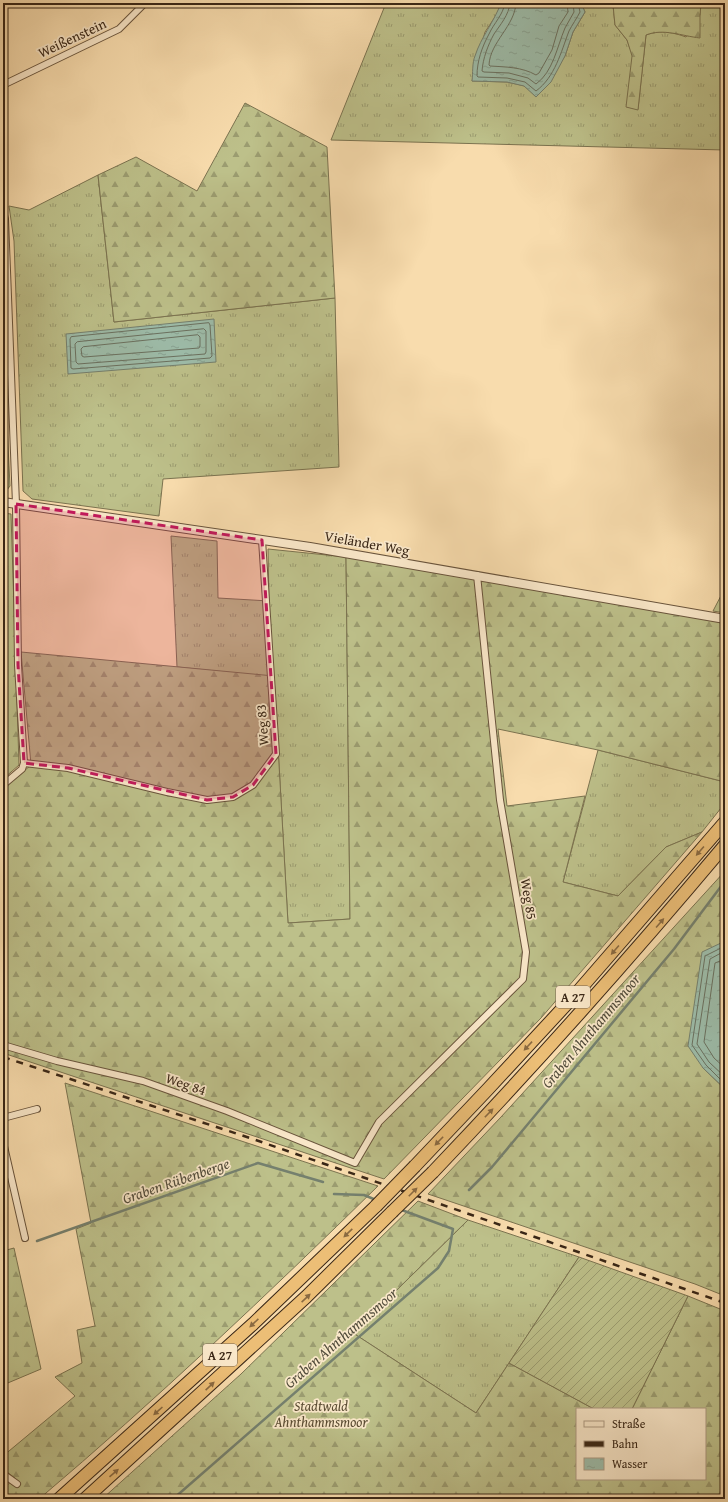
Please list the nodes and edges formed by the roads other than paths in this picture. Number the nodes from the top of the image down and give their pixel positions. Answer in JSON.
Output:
{"nodes":[{"id":1,"x":145,"y":3,"type":"edge"},
{"id":2,"x":3,"y":85,"type":"edge"},
{"id":3,"x":3,"y":211,"type":"edge"},
{"id":4,"x":3,"y":502,"type":"edge"},
{"id":5,"x":16,"y":504,"type":"junction"},
{"id":6,"x":262,"y":540,"type":"junction"},
{"id":7,"x":477,"y":575,"type":"junction"},
{"id":8,"x":725,"y":619,"type":"edge"},
{"id":9,"x":24,"y":763,"type":"junction"},
{"id":10,"x":3,"y":785,"type":"edge"},
{"id":11,"x":725,"y":822,"type":"edge"},
{"id":12,"x":725,"y":845,"type":"edge"},
{"id":13,"x":3,"y":1045,"type":"edge"},
{"id":14,"x":37,"y":1109,"type":"dead end"},
{"id":15,"x":3,"y":1118,"type":"edge"},
{"id":16,"x":3,"y":1142,"type":"edge"},
{"id":17,"x":355,"y":1163,"type":"joint"},
{"id":18,"x":25,"y":1238,"type":"dead end"},
{"id":19,"x":3,"y":1474,"type":"edge"},
{"id":20,"x":17,"y":1484,"type":"dead end"},
{"id":21,"x":59,"y":1499,"type":"edge"},
{"id":22,"x":85,"y":1499,"type":"edge"}],
"edges":[{"from":1,"to":2,"type":"street","name":"Weißenstein"},
{"from":3,"to":5,"type":"street"},
{"from":4,"to":5,"type":"street","name":"Vieländer Weg"},
{"from":5,"to":6,"type":"street","name":"Vieländer Weg"},
{"from":5,"to":9,"type":"street"},
{"from":6,"to":7,"type":"street","name":"Vieländer Weg"},
{"from":6,"to":9,"type":"street","name":"Weg 83"},
{"from":7,"to":8,"type":"street","name":"Vieländer Weg"},
{"from":7,"to":17,"type":"street","name":"Weg 85"},
{"from":9,"to":10,"type":"street"},
{"from":11,"to":21,"type":"highway","number":"A 27","one_way":true,"bridge":true},
{"from":22,"to":12,"type":"highway","number":"A 27","one_way":true,"bridge":true},
{"from":13,"to":17,"type":"street","name":"Weg 84"},
{"from":14,"to":15,"type":"street"},
{"from":16,"to":18,"type":"street"},
{"from":19,"to":20,"type":"street"}]}
